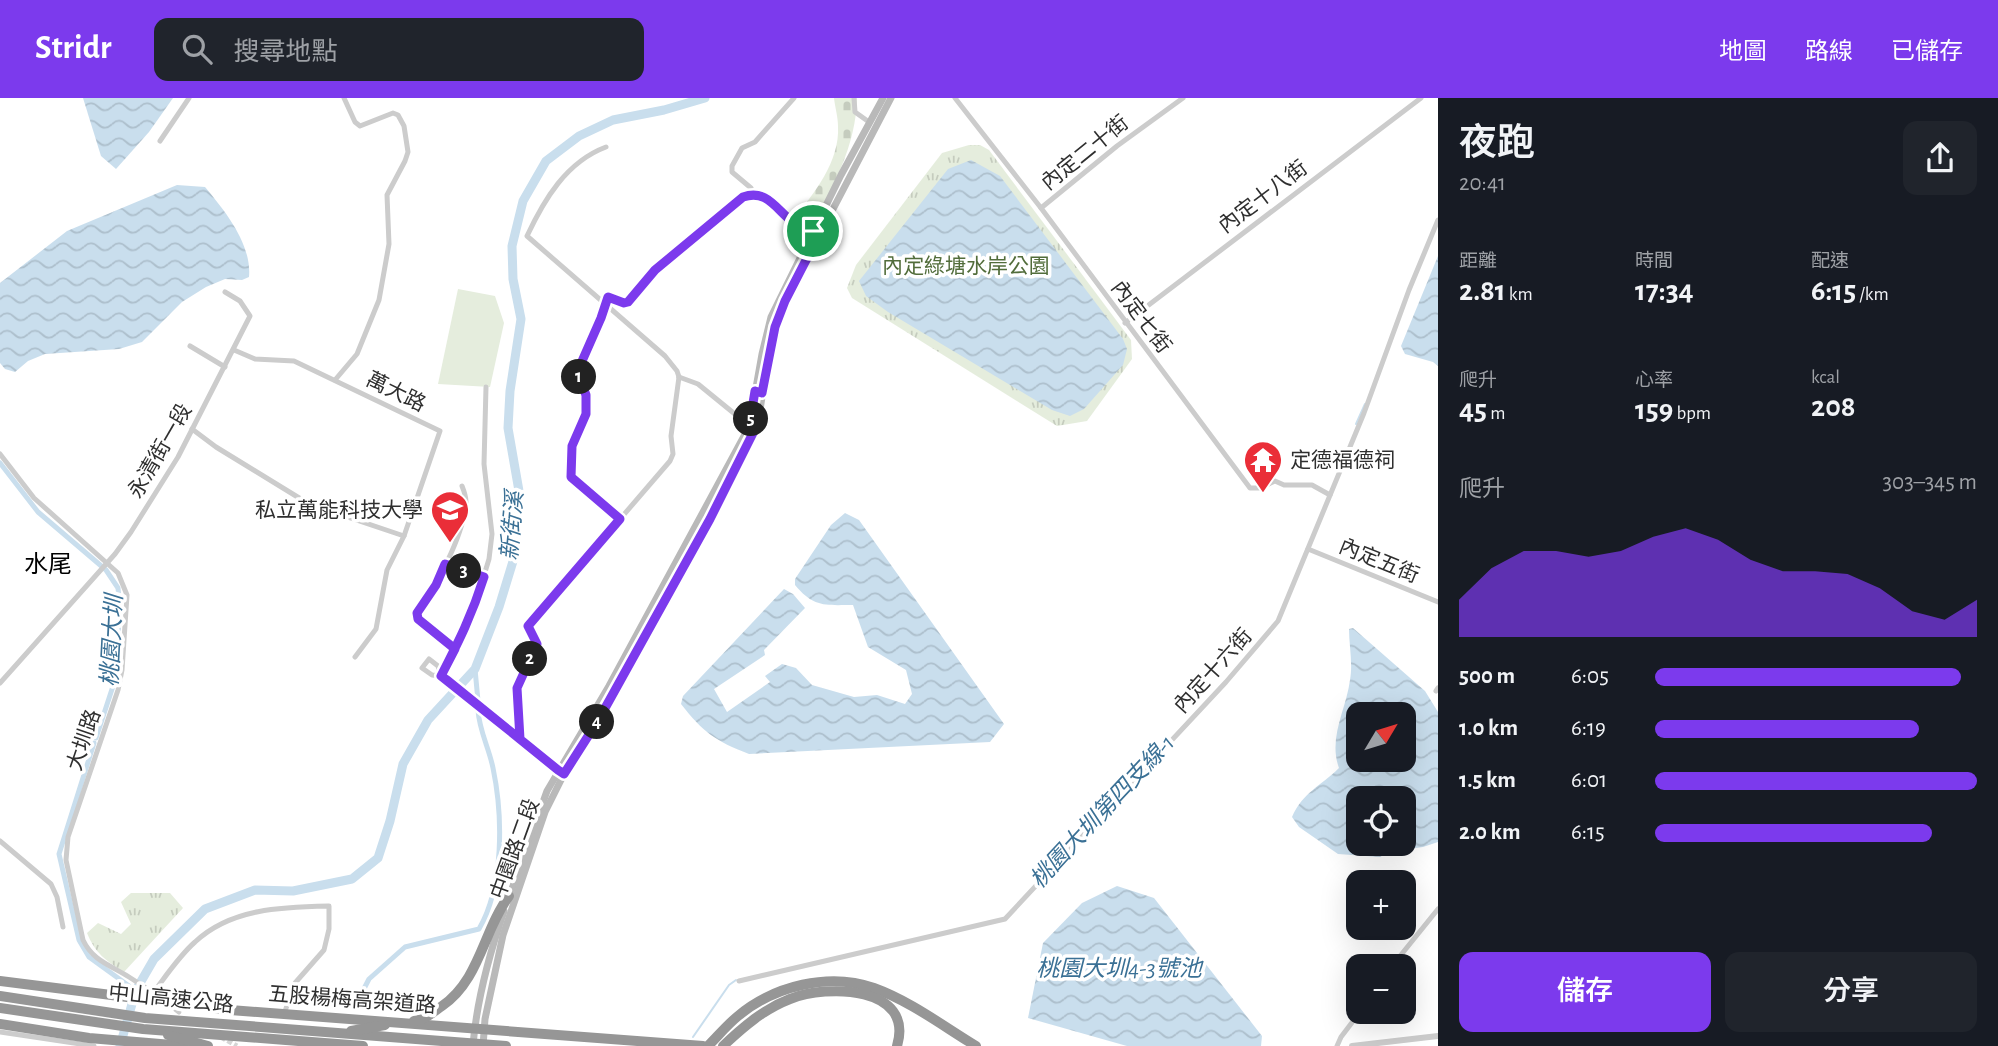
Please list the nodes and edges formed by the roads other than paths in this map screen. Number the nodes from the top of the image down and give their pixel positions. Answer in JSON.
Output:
{"nodes":[{"id":1,"x":188,"y":98,"type":"edge"},
{"id":2,"x":344,"y":98,"type":"edge"},
{"id":3,"x":794,"y":98,"type":"edge"},
{"id":4,"x":854,"y":98,"type":"edge"},
{"id":5,"x":883,"y":98,"type":"edge"},
{"id":6,"x":891,"y":98,"type":"edge"},
{"id":7,"x":955,"y":98,"type":"edge"},
{"id":8,"x":1183,"y":98,"type":"edge"},
{"id":9,"x":1421,"y":98,"type":"edge"},
{"id":10,"x":869,"y":122,"type":"junction"},
{"id":11,"x":160,"y":141,"type":"dead end"},
{"id":12,"x":606,"y":147,"type":"dead end"},
{"id":13,"x":751,"y":188,"type":"dead end"},
{"id":14,"x":1041,"y":208,"type":"junction"},
{"id":15,"x":1438,"y":220,"type":"edge"},
{"id":16,"x":816,"y":232,"type":"junction"},
{"id":17,"x":225,"y":292,"type":"dead end"},
{"id":18,"x":606,"y":304,"type":"junction"},
{"id":19,"x":1125,"y":323,"type":"junction"},
{"id":20,"x":190,"y":346,"type":"dead end"},
{"id":21,"x":234,"y":350,"type":"junction"},
{"id":22,"x":225,"y":367,"type":"junction"},
{"id":23,"x":679,"y":377,"type":"junction"},
{"id":24,"x":335,"y":380,"type":"junction"},
{"id":25,"x":486,"y":387,"type":"dead end"},
{"id":26,"x":752,"y":428,"type":"junction"},
{"id":27,"x":192,"y":429,"type":"junction"},
{"id":28,"x":0,"y":454,"type":"edge"},
{"id":29,"x":462,"y":486,"type":"dead end"},
{"id":30,"x":1330,"y":495,"type":"junction"},
{"id":31,"x":620,"y":519,"type":"junction"},
{"id":32,"x":404,"y":536,"type":"junction"},
{"id":33,"x":1308,"y":549,"type":"junction"},
{"id":34,"x":107,"y":563,"type":"junction"},
{"id":35,"x":445,"y":564,"type":"junction"},
{"id":36,"x":484,"y":577,"type":"junction"},
{"id":37,"x":1438,"y":602,"type":"edge"},
{"id":38,"x":455,"y":649,"type":"junction"},
{"id":39,"x":355,"y":657,"type":"dead end"},
{"id":40,"x":0,"y":683,"type":"edge"},
{"id":41,"x":520,"y":739,"type":"junction"},
{"id":42,"x":561,"y":772,"type":"junction"},
{"id":43,"x":1,"y":844,"type":"edge"},
{"id":44,"x":509,"y":896,"type":"junction"},
{"id":45,"x":1438,"y":909,"type":"edge"},
{"id":46,"x":63,"y":927,"type":"dead end"},
{"id":47,"x":1402,"y":954,"type":"edge"},
{"id":48,"x":0,"y":981,"type":"edge"},
{"id":49,"x":739,"y":981,"type":"dead end"},
{"id":50,"x":152,"y":992,"type":"junction"},
{"id":51,"x":0,"y":996,"type":"edge"},
{"id":52,"x":0,"y":1008,"type":"edge"},
{"id":53,"x":179,"y":1012,"type":"dead end"},
{"id":54,"x":284,"y":1014,"type":"dead end"},
{"id":55,"x":0,"y":1024,"type":"edge"},
{"id":56,"x":1352,"y":1024,"type":"edge"},
{"id":57,"x":143,"y":1029,"type":"junction"},
{"id":58,"x":0,"y":1032,"type":"edge"},
{"id":59,"x":334,"y":1034,"type":"junction"},
{"id":60,"x":1438,"y":1036,"type":"edge"},
{"id":61,"x":715,"y":1045,"type":"edge"},
{"id":62,"x":94,"y":1046,"type":"edge"},
{"id":63,"x":184,"y":1046,"type":"edge"},
{"id":64,"x":208,"y":1046,"type":"edge"},
{"id":65,"x":363,"y":1046,"type":"edge"},
{"id":66,"x":473,"y":1046,"type":"edge"},
{"id":67,"x":483,"y":1046,"type":"edge"},
{"id":68,"x":506,"y":1046,"type":"edge"},
{"id":69,"x":897,"y":1046,"type":"edge"},
{"id":70,"x":976,"y":1046,"type":"edge"},
{"id":71,"x":1337,"y":1046,"type":"edge"},
{"id":72,"x":1352,"y":1046,"type":"edge"}],
"edges":[{"from":1,"to":11,"type":"street"},
{"from":2,"to":24,"type":"street"},
{"from":3,"to":13,"type":"street"},
{"from":4,"to":10,"type":"street"},
{"from":5,"to":10,"type":"main road","name":"中園路二段"},
{"from":6,"to":16,"type":"main road","name":"中園路二段"},
{"from":7,"to":14,"type":"street","name":"內定七街"},
{"from":8,"to":14,"type":"street","name":"內定二十街"},
{"from":9,"to":19,"type":"street","name":"內定十八街"},
{"from":10,"to":16,"type":"main road","name":"中園路二段"},
{"from":12,"to":18,"type":"street"},
{"from":14,"to":19,"type":"street","name":"內定七街"},
{"from":15,"to":30,"type":"street","name":"內定十六街"},
{"from":16,"to":18,"type":"street"},
{"from":16,"to":26,"type":"main road","name":"中園路二段"},
{"from":17,"to":21,"type":"street","name":"永清街一段"},
{"from":18,"to":23,"type":"street"},
{"from":18,"to":31,"type":"street"},
{"from":19,"to":30,"type":"street","name":"內定七街"},
{"from":20,"to":22,"type":"street"},
{"from":21,"to":22,"type":"street","name":"永清街一段"},
{"from":21,"to":24,"type":"street","name":"萬大路"},
{"from":22,"to":27,"type":"street","name":"永清街一段"},
{"from":23,"to":26,"type":"street"},
{"from":23,"to":31,"type":"street"},
{"from":24,"to":32,"type":"street","name":"萬大路"},
{"from":25,"to":36,"type":"street"},
{"from":26,"to":42,"type":"main road","name":"中園路二段"},
{"from":27,"to":32,"type":"street"},
{"from":27,"to":34,"type":"street","name":"永清街一段"},
{"from":28,"to":34,"type":"street","name":"大圳路"},
{"from":29,"to":35,"type":"street"},
{"from":30,"to":33,"type":"street","name":"內定十六街"},
{"from":31,"to":41,"type":"street"},
{"from":32,"to":39,"type":"street","name":"萬大路"},
{"from":33,"to":37,"type":"street","name":"內定五街"},
{"from":33,"to":49,"type":"street","name":"內定十六街"},
{"from":34,"to":40,"type":"street","name":"永清街一段"},
{"from":34,"to":50,"type":"street","name":"大圳路"},
{"from":35,"to":36,"type":"street"},
{"from":35,"to":38,"type":"street"},
{"from":36,"to":38,"type":"street"},
{"from":38,"to":41,"type":"street"},
{"from":41,"to":42,"type":"street"},
{"from":42,"to":44,"type":"main road","name":"中園路二段"},
{"from":42,"to":67,"type":"main road","name":"中園路二段"},
{"from":43,"to":46,"type":"street"},
{"from":44,"to":59,"type":"highway"},
{"from":44,"to":66,"type":"main road","name":"中園路二段"},
{"from":45,"to":47,"type":"street"},
{"from":48,"to":61,"type":"highway","name":"五股楊梅高架道路"},
{"from":50,"to":53,"type":"street"},
{"from":50,"to":54,"type":"street"},
{"from":51,"to":59,"type":"highway","name":"中山高速公路"},
{"from":52,"to":57,"type":"highway","name":"中山高速公路"},
{"from":55,"to":63,"type":"highway"},
{"from":56,"to":71,"type":"street"},
{"from":57,"to":64,"type":"highway"},
{"from":57,"to":65,"type":"highway","name":"中山高速公路"},
{"from":58,"to":62,"type":"street"},
{"from":59,"to":68,"type":"highway","name":"中山高速公路"},
{"from":60,"to":72,"type":"street"},
{"from":61,"to":69,"type":"highway"},
{"from":61,"to":70,"type":"highway"}]}
